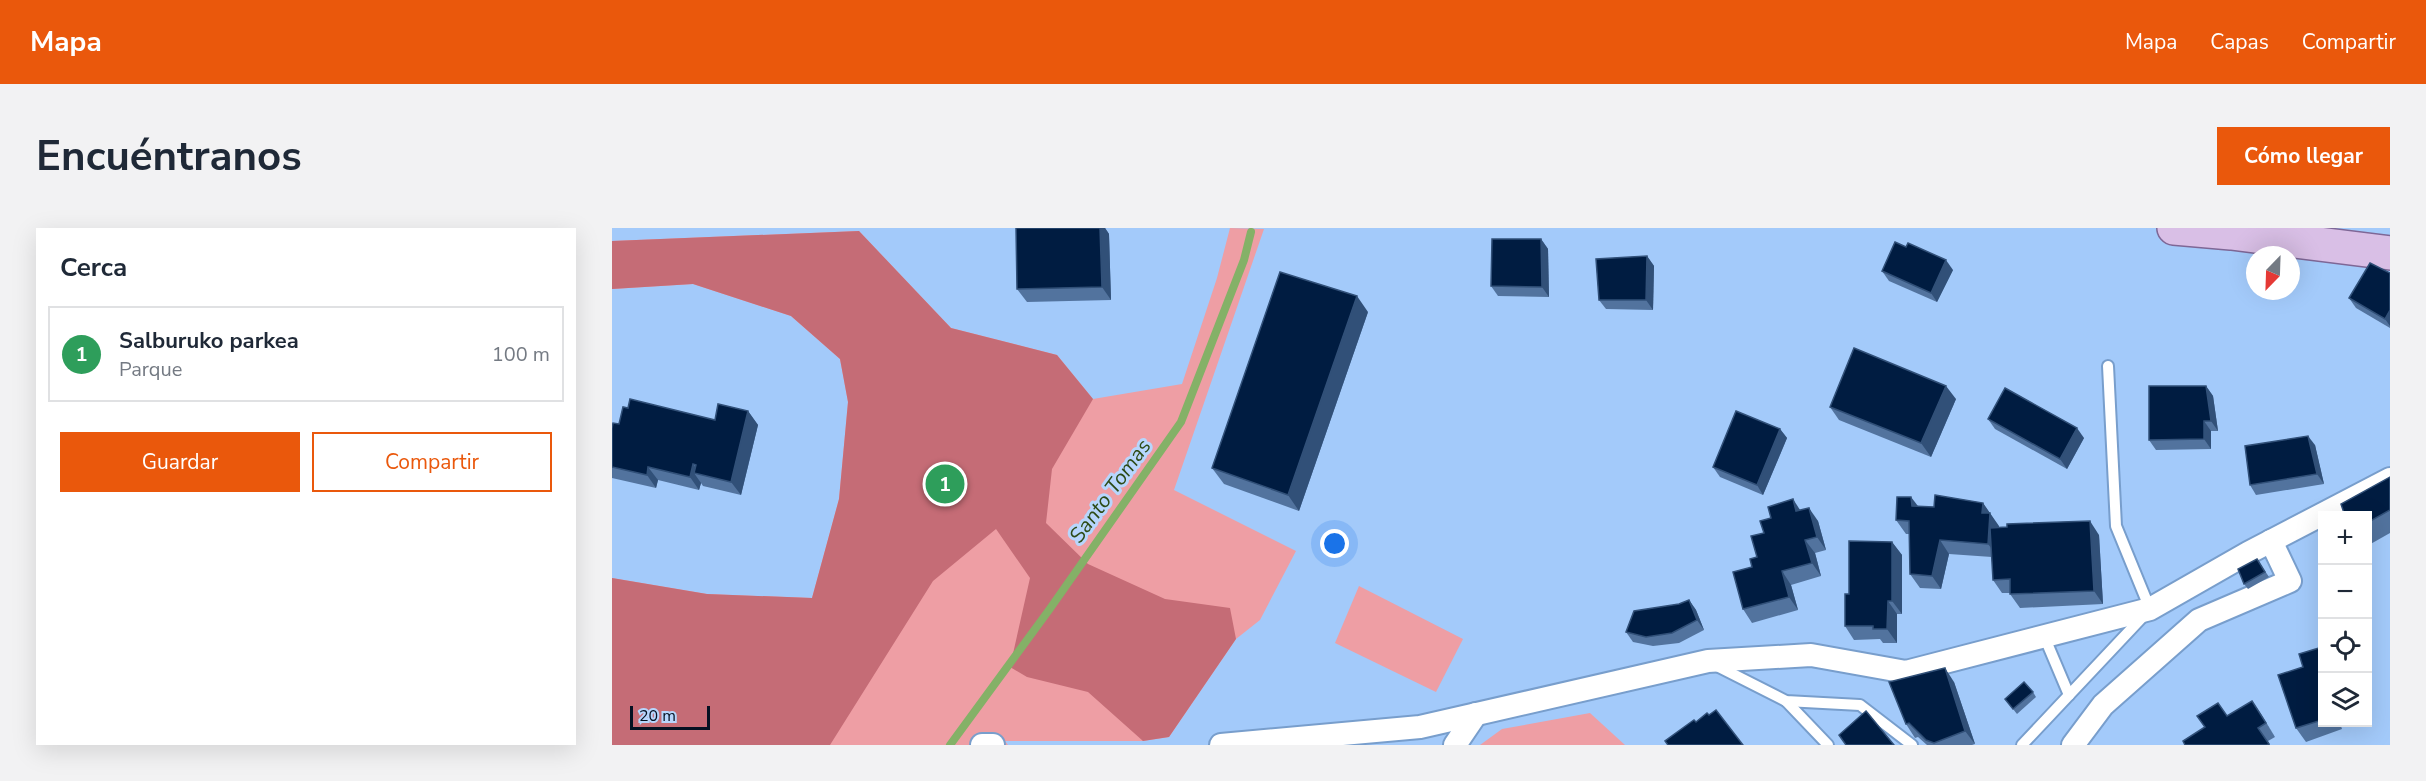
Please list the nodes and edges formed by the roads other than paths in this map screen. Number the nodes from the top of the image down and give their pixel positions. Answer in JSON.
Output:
{"nodes":[{"id":1,"x":2174,"y":228,"type":"edge"},
{"id":2,"x":2257,"y":228,"type":"edge"},
{"id":3,"x":2339,"y":246,"type":"junction"},
{"id":4,"x":2390,"y":253,"type":"edge"},
{"id":5,"x":2108,"y":366,"type":"dead end"},
{"id":6,"x":2390,"y":479,"type":"edge"},
{"id":7,"x":2271,"y":541,"type":"junction"},
{"id":8,"x":2150,"y":609,"type":"junction"},
{"id":9,"x":2044,"y":636,"type":"junction"},
{"id":10,"x":1708,"y":661,"type":"junction"},
{"id":11,"x":2070,"y":695,"type":"junction"},
{"id":12,"x":1786,"y":701,"type":"junction"},
{"id":13,"x":1476,"y":714,"type":"junction"},
{"id":14,"x":1365,"y":732,"type":"junction"},
{"id":15,"x":1422,"y":736,"type":"edge"},
{"id":16,"x":982,"y":745,"type":"edge"},
{"id":17,"x":993,"y":745,"type":"edge"},
{"id":18,"x":1221,"y":745,"type":"edge"},
{"id":19,"x":1404,"y":745,"type":"edge"},
{"id":20,"x":1455,"y":745,"type":"edge"},
{"id":21,"x":1828,"y":745,"type":"edge"},
{"id":22,"x":1912,"y":745,"type":"edge"},
{"id":23,"x":2022,"y":745,"type":"edge"},
{"id":24,"x":2073,"y":745,"type":"edge"}],
"edges":[{"from":1,"to":3,"type":"main road"},
{"from":2,"to":3,"type":"street"},
{"from":3,"to":4,"type":"main road"},
{"from":5,"to":8,"type":"lane"},
{"from":6,"to":7,"type":"street"},
{"from":7,"to":8,"type":"street"},
{"from":7,"to":24,"type":"street"},
{"from":8,"to":9,"type":"street"},
{"from":8,"to":11,"type":"lane"},
{"from":9,"to":10,"type":"street"},
{"from":9,"to":11,"type":"lane"},
{"from":10,"to":12,"type":"lane"},
{"from":10,"to":13,"type":"street"},
{"from":11,"to":23,"type":"lane"},
{"from":12,"to":21,"type":"lane"},
{"from":12,"to":22,"type":"lane"},
{"from":13,"to":15,"type":"street"},
{"from":13,"to":20,"type":"street"},
{"from":14,"to":15,"type":"street"},
{"from":14,"to":18,"type":"street"},
{"from":14,"to":19,"type":"street"},
{"from":16,"to":17,"type":"street"}]}
